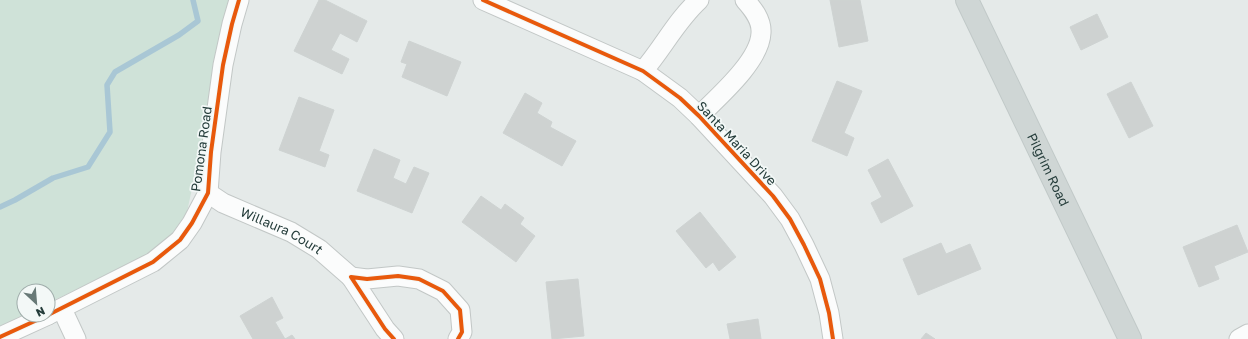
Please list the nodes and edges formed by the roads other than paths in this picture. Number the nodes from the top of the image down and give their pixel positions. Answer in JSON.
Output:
{"nodes":[{"id":1,"x":239,"y":0,"type":"edge"},
{"id":2,"x":483,"y":0,"type":"edge"},
{"id":3,"x":698,"y":0,"type":"edge"},
{"id":4,"x":746,"y":0,"type":"edge"},
{"id":5,"x":967,"y":0,"type":"edge"},
{"id":6,"x":643,"y":71,"type":"junction"},
{"id":7,"x":699,"y":116,"type":"junction"},
{"id":8,"x":208,"y":193,"type":"junction"},
{"id":9,"x":351,"y":277,"type":"junction"},
{"id":10,"x":56,"y":311,"type":"edge"},
{"id":11,"x":56,"y":317,"type":"edge"},
{"id":12,"x":30,"y":323,"type":"edge"},
{"id":13,"x":1248,"y":334,"type":"edge"},
{"id":14,"x":0,"y":337,"type":"edge"},
{"id":15,"x":76,"y":339,"type":"edge"},
{"id":16,"x":394,"y":339,"type":"edge"},
{"id":17,"x":458,"y":339,"type":"edge"},
{"id":18,"x":833,"y":339,"type":"edge"},
{"id":19,"x":1130,"y":339,"type":"edge"},
{"id":20,"x":1239,"y":339,"type":"edge"}],
"edges":[{"from":1,"to":8,"type":"street","name":"Pomona Road"},
{"from":2,"to":6,"type":"street","name":"Santa Maria Drive"},
{"from":3,"to":6,"type":"street"},
{"from":4,"to":7,"type":"street"},
{"from":5,"to":19,"type":"main road","name":"Pilgrim Road"},
{"from":6,"to":7,"type":"street","name":"Santa Maria Drive"},
{"from":7,"to":18,"type":"street","name":"Santa Maria Drive"},
{"from":8,"to":9,"type":"street","name":"Willaura Court"},
{"from":8,"to":10,"type":"street","name":"Pomona Road"},
{"from":9,"to":16,"type":"street","name":"Willaura Court"},
{"from":9,"to":17,"type":"street"},
{"from":11,"to":15,"type":"street"},
{"from":12,"to":14,"type":"street","name":"Pomona Road"},
{"from":13,"to":20,"type":"street"}]}
